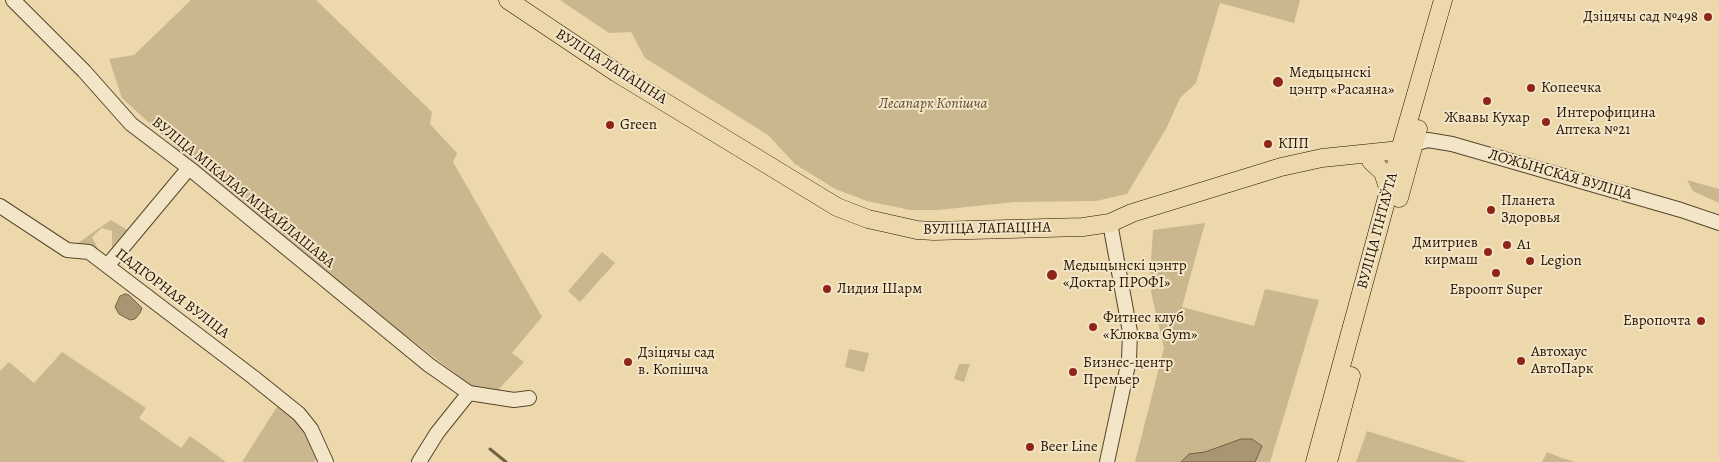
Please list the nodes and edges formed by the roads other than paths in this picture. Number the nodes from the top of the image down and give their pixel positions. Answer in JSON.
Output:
{"nodes":[{"id":1,"x":13,"y":0,"type":"edge"},
{"id":2,"x":508,"y":0,"type":"edge"},
{"id":3,"x":1443,"y":0,"type":"edge"},
{"id":4,"x":1456,"y":0,"type":"edge"},
{"id":5,"x":1407,"y":147,"type":"junction"},
{"id":6,"x":1371,"y":161,"type":"junction"},
{"id":7,"x":189,"y":168,"type":"junction"},
{"id":8,"x":1389,"y":192,"type":"junction"},
{"id":9,"x":0,"y":206,"type":"edge"},
{"id":10,"x":1110,"y":223,"type":"junction"},
{"id":11,"x":1719,"y":223,"type":"edge"},
{"id":12,"x":108,"y":265,"type":"junction"},
{"id":13,"x":469,"y":393,"type":"junction"},
{"id":14,"x":529,"y":398,"type":"dead end"},
{"id":15,"x":326,"y":462,"type":"edge"},
{"id":16,"x":418,"y":462,"type":"edge"},
{"id":17,"x":1107,"y":462,"type":"edge"},
{"id":18,"x":1315,"y":462,"type":"edge"},
{"id":19,"x":1328,"y":462,"type":"edge"}],
"edges":[{"from":1,"to":7,"type":"street","name":"ВУЛІЦА МІКАЛАЯ МІХАЙЛАШАВА"},
{"from":2,"to":10,"type":"main road","name":"ВУЛІЦА ЛАПАЦІНА"},
{"from":3,"to":5,"type":"main road","name":"ВУЛІЦА ГІНТАЎТА"},
{"from":4,"to":5,"type":"main road","name":"ВУЛІЦА ГІНТАЎТА"},
{"from":5,"to":6,"type":"main road"},
{"from":5,"to":8,"type":"main road","name":"ВУЛІЦА ГІНТАЎТА"},
{"from":5,"to":10,"type":"main road","name":"ВУЛІЦА ЛАПАЦІНА"},
{"from":5,"to":11,"type":"street","name":"ЛОЖЫНСКАЯ ВУЛІЦА"},
{"from":5,"to":19,"type":"main road","name":"ВУЛІЦА ГІНТАЎТА"},
{"from":6,"to":8,"type":"main road"},
{"from":6,"to":10,"type":"main road"},
{"from":7,"to":12,"type":"street"},
{"from":7,"to":13,"type":"street","name":"ВУЛІЦА МІКАЛАЯ МІХАЙЛАШАВА"},
{"from":8,"to":18,"type":"main road","name":"ВУЛІЦА ГІНТАЎТА"},
{"from":9,"to":12,"type":"street","name":"ПАДГОРНАЯ ВУЛІЦА"},
{"from":10,"to":17,"type":"street"},
{"from":12,"to":15,"type":"street","name":"ПАДГОРНАЯ ВУЛІЦА"},
{"from":13,"to":14,"type":"street"},
{"from":13,"to":16,"type":"street"}]}
